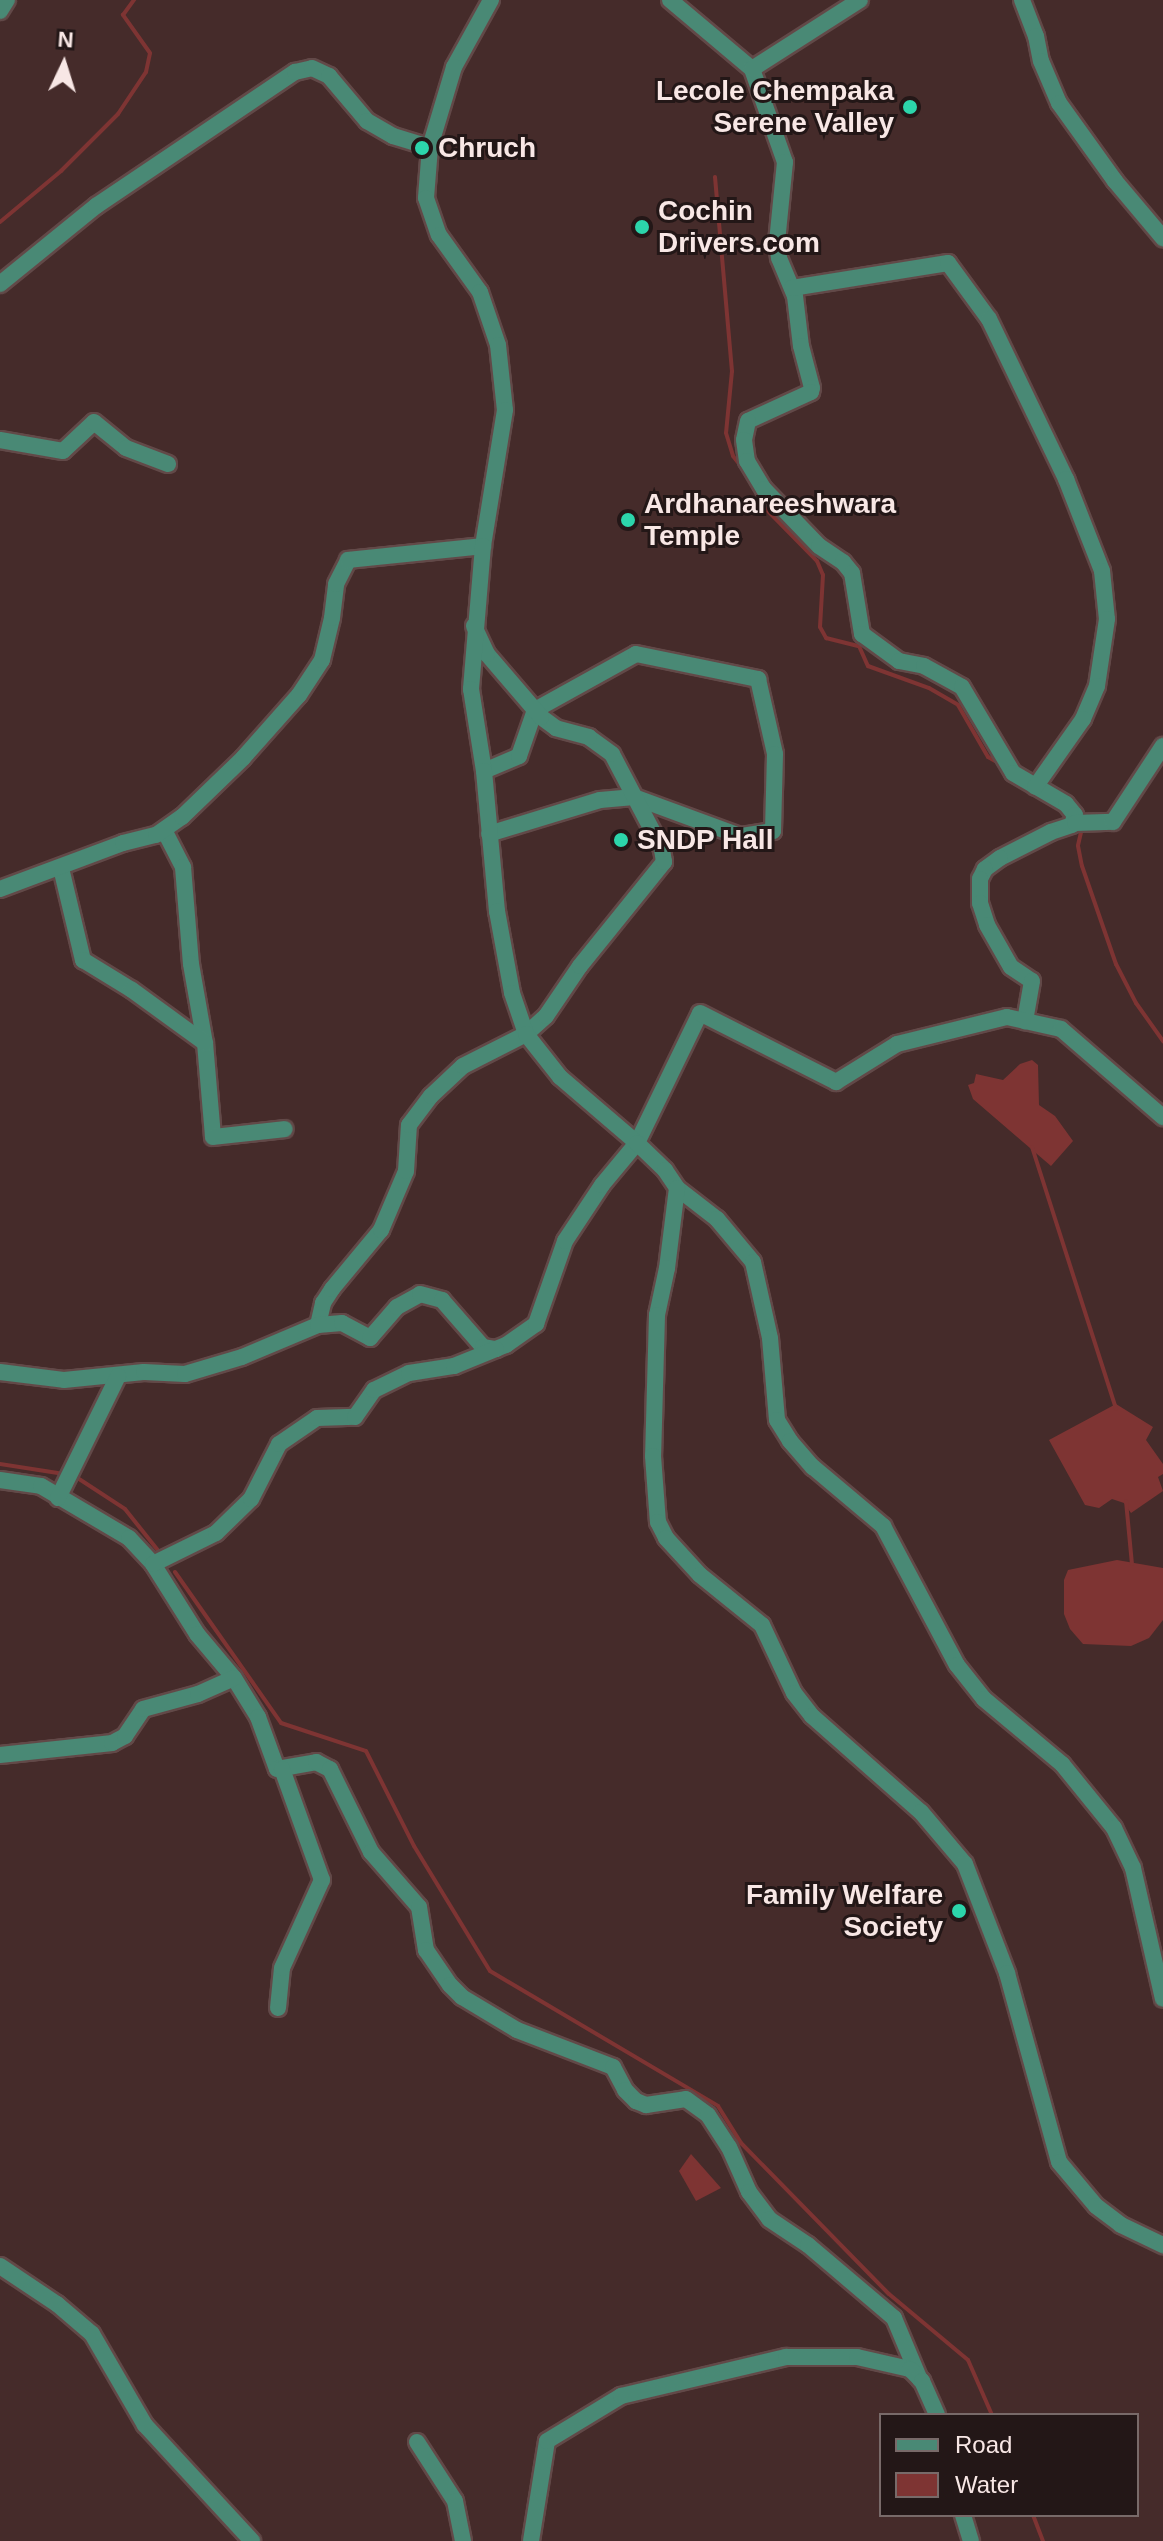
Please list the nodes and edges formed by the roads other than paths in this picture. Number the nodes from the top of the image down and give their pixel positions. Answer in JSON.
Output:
{"nodes":[{"id":1,"x":7,"y":0,"type":"edge"},
{"id":2,"x":491,"y":0,"type":"edge"},
{"id":3,"x":670,"y":0,"type":"edge"},
{"id":4,"x":860,"y":0,"type":"edge"},
{"id":5,"x":1022,"y":0,"type":"edge"},
{"id":6,"x":0,"y":11,"type":"edge"},
{"id":7,"x":752,"y":69,"type":"junction"},
{"id":8,"x":430,"y":147,"type":"junction"},
{"id":9,"x":1163,"y":238,"type":"edge"},
{"id":10,"x":0,"y":284,"type":"edge"},
{"id":11,"x":792,"y":288,"type":"junction"},
{"id":12,"x":0,"y":440,"type":"edge"},
{"id":13,"x":168,"y":464,"type":"dead end"},
{"id":14,"x":483,"y":546,"type":"junction"},
{"id":15,"x":474,"y":626,"type":"junction"},
{"id":16,"x":535,"y":710,"type":"junction"},
{"id":17,"x":1163,"y":746,"type":"edge"},
{"id":18,"x":484,"y":771,"type":"junction"},
{"id":19,"x":1035,"y":787,"type":"junction"},
{"id":20,"x":634,"y":797,"type":"junction"},
{"id":21,"x":1068,"y":826,"type":"junction"},
{"id":22,"x":164,"y":830,"type":"junction"},
{"id":23,"x":489,"y":834,"type":"junction"},
{"id":24,"x":61,"y":868,"type":"junction"},
{"id":25,"x":0,"y":889,"type":"edge"},
{"id":26,"x":1025,"y":1021,"type":"junction"},
{"id":27,"x":526,"y":1034,"type":"junction"},
{"id":28,"x":205,"y":1043,"type":"junction"},
{"id":29,"x":1163,"y":1117,"type":"edge"},
{"id":30,"x":285,"y":1129,"type":"dead end"},
{"id":31,"x":637,"y":1143,"type":"junction"},
{"id":32,"x":677,"y":1188,"type":"junction"},
{"id":33,"x":318,"y":1325,"type":"junction"},
{"id":34,"x":496,"y":1349,"type":"junction"},
{"id":35,"x":0,"y":1372,"type":"edge"},
{"id":36,"x":118,"y":1376,"type":"junction"},
{"id":37,"x":0,"y":1480,"type":"edge"},
{"id":38,"x":58,"y":1498,"type":"junction"},
{"id":39,"x":153,"y":1564,"type":"junction"},
{"id":40,"x":234,"y":1678,"type":"junction"},
{"id":41,"x":0,"y":1755,"type":"edge"},
{"id":42,"x":282,"y":1769,"type":"junction"},
{"id":43,"x":1163,"y":1999,"type":"edge"},
{"id":44,"x":278,"y":2008,"type":"dead end"},
{"id":45,"x":1163,"y":2245,"type":"edge"},
{"id":46,"x":0,"y":2266,"type":"edge"},
{"id":47,"x":920,"y":2380,"type":"junction"},
{"id":48,"x":936,"y":2413,"type":"edge"},
{"id":49,"x":417,"y":2442,"type":"dead end"},
{"id":50,"x":964,"y":2517,"type":"edge"},
{"id":51,"x":252,"y":2541,"type":"edge"},
{"id":52,"x":463,"y":2541,"type":"edge"},
{"id":53,"x":531,"y":2541,"type":"edge"},
{"id":54,"x":971,"y":2541,"type":"edge"}],
"edges":[{"from":1,"to":6,"type":"street"},
{"from":2,"to":8,"type":"street"},
{"from":3,"to":7,"type":"street"},
{"from":4,"to":7,"type":"street"},
{"from":5,"to":9,"type":"street"},
{"from":7,"to":11,"type":"street"},
{"from":8,"to":10,"type":"street"},
{"from":8,"to":14,"type":"street"},
{"from":11,"to":19,"type":"street"},
{"from":11,"to":19,"type":"street"},
{"from":12,"to":13,"type":"street"},
{"from":14,"to":15,"type":"street"},
{"from":14,"to":22,"type":"street"},
{"from":15,"to":16,"type":"street"},
{"from":15,"to":18,"type":"street"},
{"from":16,"to":18,"type":"street"},
{"from":16,"to":20,"type":"street"},
{"from":16,"to":20,"type":"street"},
{"from":17,"to":21,"type":"street"},
{"from":18,"to":23,"type":"street"},
{"from":19,"to":21,"type":"street"},
{"from":20,"to":23,"type":"street"},
{"from":20,"to":27,"type":"street"},
{"from":21,"to":26,"type":"street"},
{"from":22,"to":24,"type":"street"},
{"from":22,"to":28,"type":"street"},
{"from":23,"to":27,"type":"street"},
{"from":24,"to":25,"type":"street"},
{"from":24,"to":28,"type":"street"},
{"from":26,"to":29,"type":"street"},
{"from":26,"to":31,"type":"street"},
{"from":27,"to":31,"type":"street"},
{"from":27,"to":33,"type":"street"},
{"from":28,"to":30,"type":"street"},
{"from":31,"to":32,"type":"street"},
{"from":31,"to":34,"type":"street"},
{"from":32,"to":43,"type":"street"},
{"from":32,"to":45,"type":"street"},
{"from":33,"to":34,"type":"street"},
{"from":33,"to":36,"type":"street"},
{"from":34,"to":39,"type":"street"},
{"from":35,"to":36,"type":"street"},
{"from":36,"to":38,"type":"street"},
{"from":37,"to":38,"type":"street"},
{"from":38,"to":39,"type":"street"},
{"from":39,"to":40,"type":"street"},
{"from":40,"to":41,"type":"street"},
{"from":40,"to":42,"type":"street"},
{"from":42,"to":44,"type":"street"},
{"from":42,"to":47,"type":"street"},
{"from":46,"to":51,"type":"street"},
{"from":47,"to":48,"type":"street"},
{"from":47,"to":53,"type":"street"},
{"from":49,"to":52,"type":"street"},
{"from":50,"to":54,"type":"street"}]}
